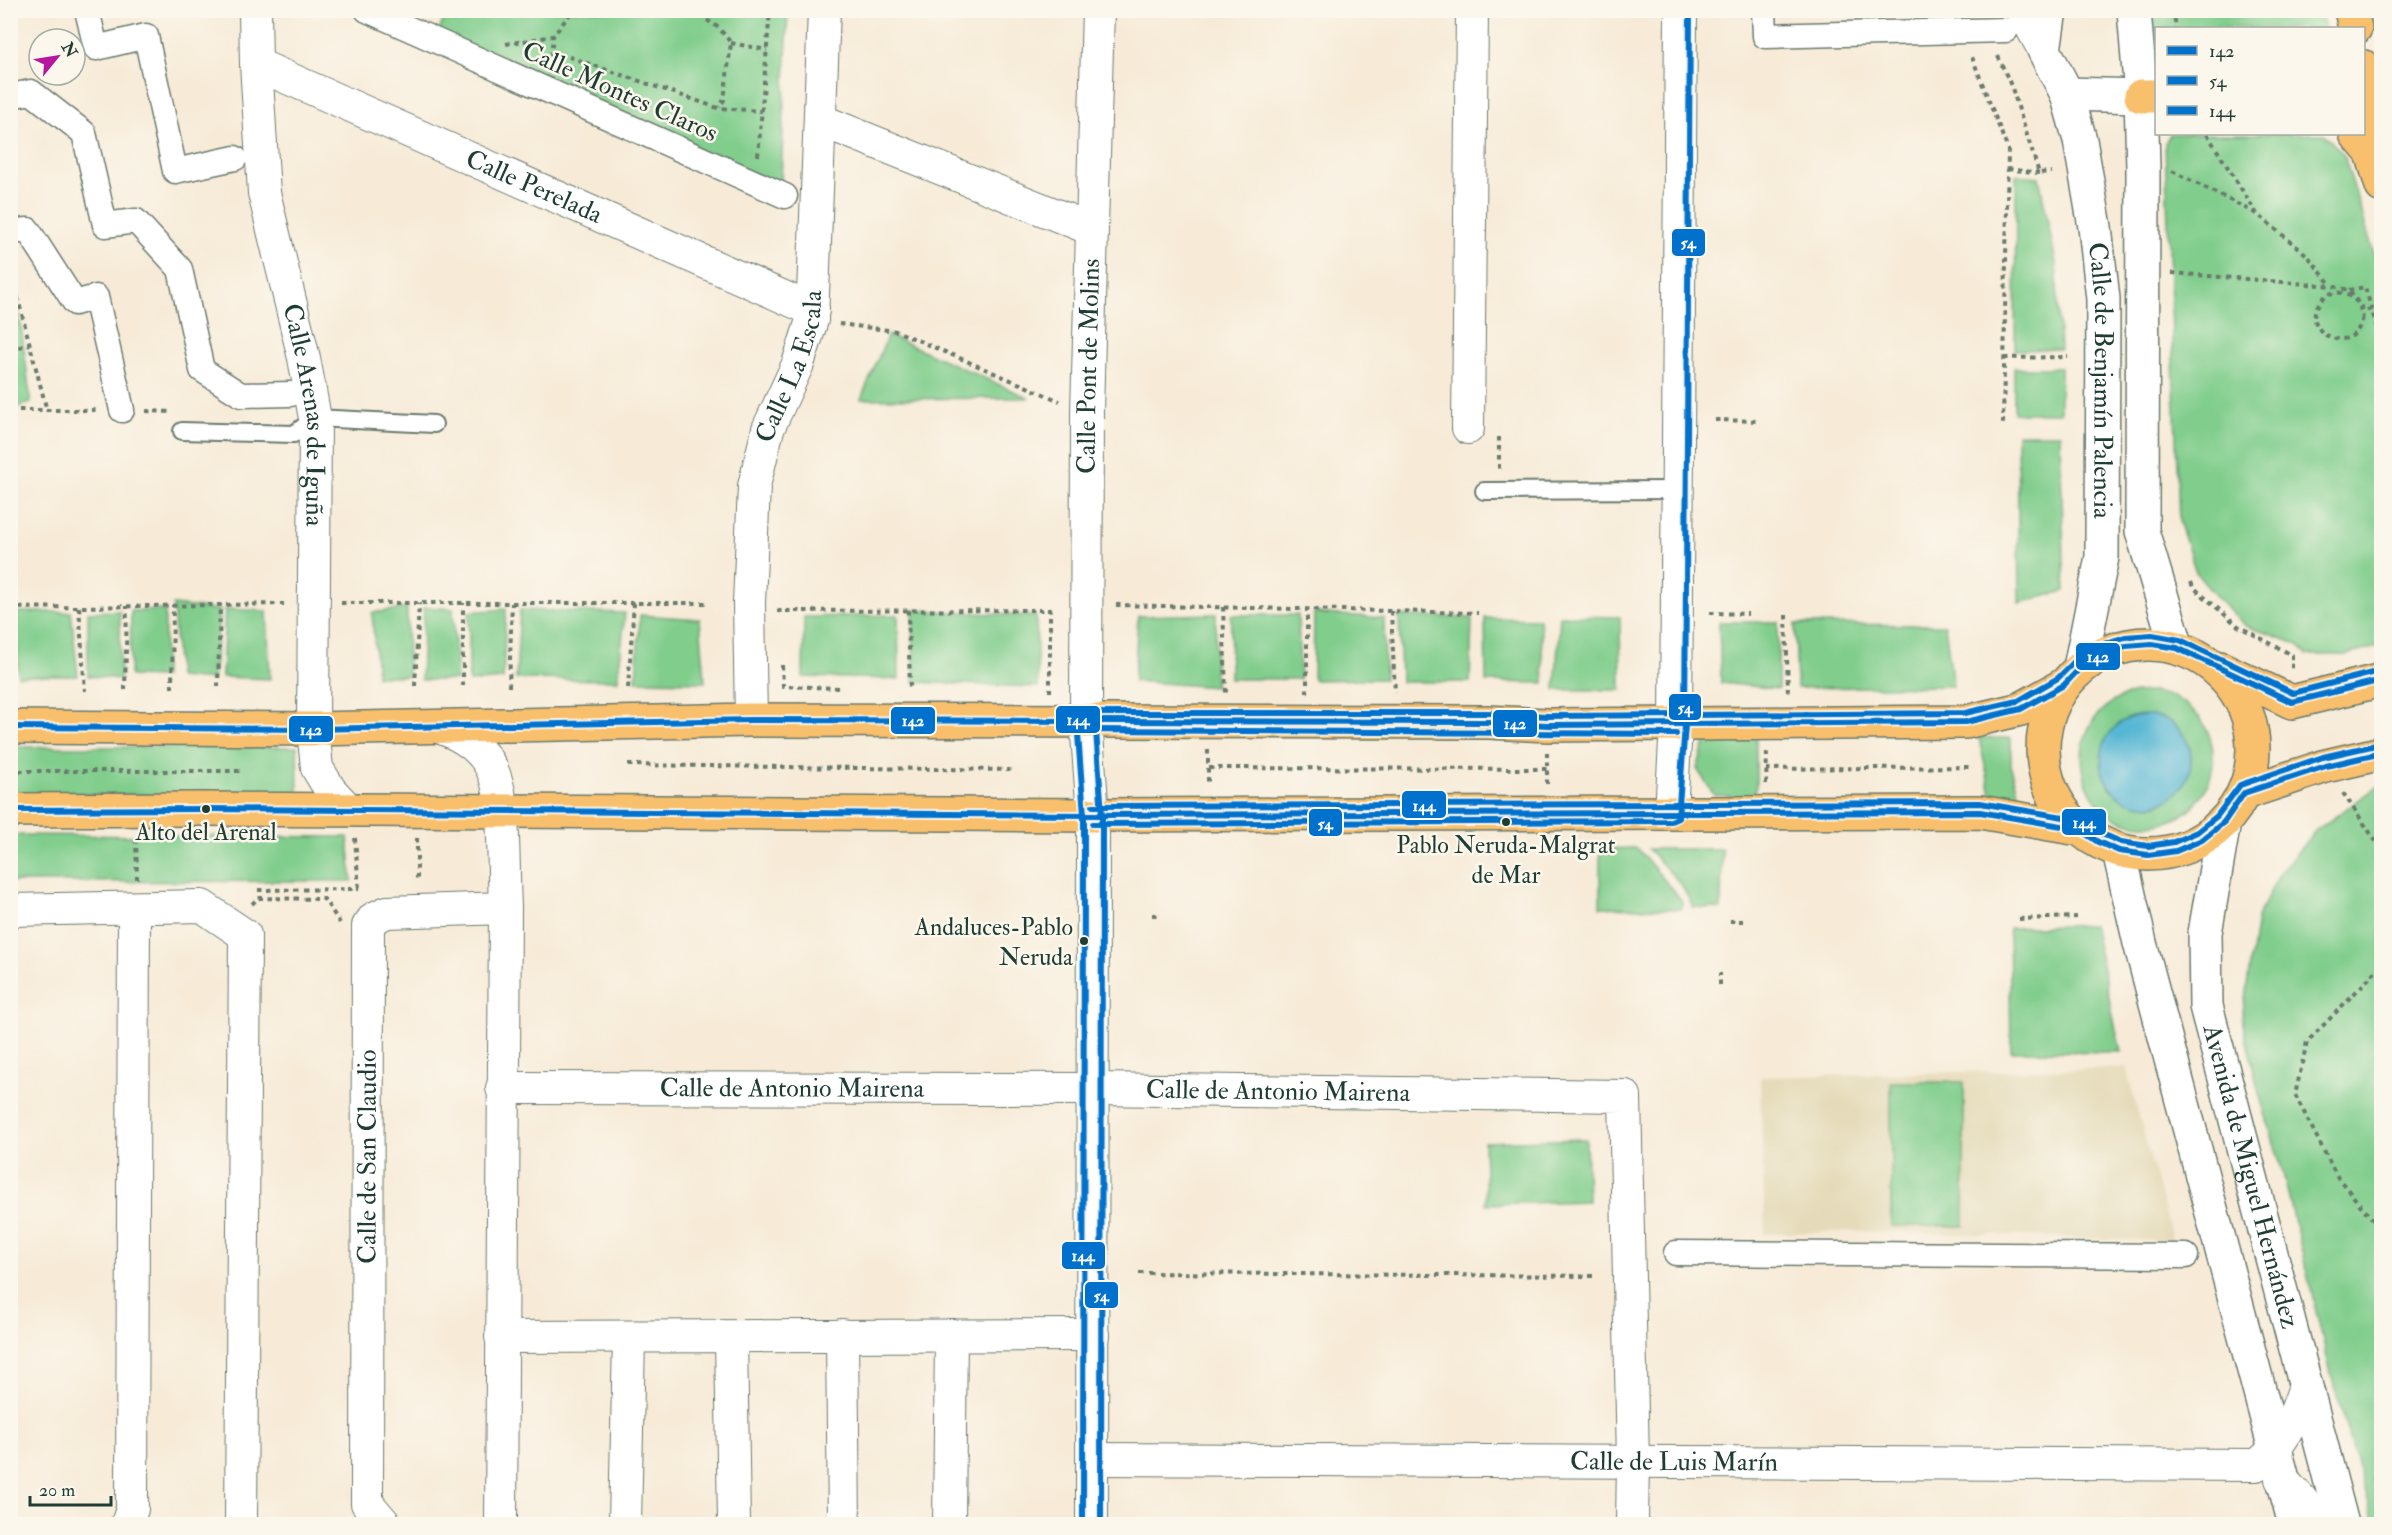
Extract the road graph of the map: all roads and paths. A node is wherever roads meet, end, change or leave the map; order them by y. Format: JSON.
{"nodes":[{"id":1,"x":87,"y":10,"type":"edge"},
{"id":2,"x":255,"y":10,"type":"edge"},
{"id":3,"x":367,"y":10,"type":"edge"},
{"id":4,"x":573,"y":10,"type":"edge"},
{"id":5,"x":692,"y":10,"type":"edge"},
{"id":6,"x":770,"y":10,"type":"edge"},
{"id":7,"x":824,"y":10,"type":"edge"},
{"id":8,"x":1098,"y":10,"type":"edge"},
{"id":9,"x":1472,"y":10,"type":"edge"},
{"id":10,"x":1681,"y":10,"type":"edge"},
{"id":11,"x":1764,"y":10,"type":"edge"},
{"id":12,"x":2050,"y":10,"type":"edge"},
{"id":13,"x":2134,"y":10,"type":"edge"},
{"id":14,"x":2173,"y":10,"type":"edge"},
{"id":15,"x":2351,"y":10,"type":"edge"},
{"id":16,"x":2005,"y":24,"type":"edge"},
{"id":17,"x":2176,"y":27,"type":"edge"},
{"id":18,"x":2355,"y":27,"type":"edge"},
{"id":19,"x":1962,"y":31,"type":"junction"},
{"id":20,"x":731,"y":43,"type":"junction"},
{"id":21,"x":498,"y":45,"type":"dead end"},
{"id":22,"x":767,"y":50,"type":"junction"},
{"id":23,"x":2043,"y":50,"type":"junction"},
{"id":24,"x":552,"y":51,"type":"dead end"},
{"id":25,"x":256,"y":64,"type":"junction"},
{"id":26,"x":2365,"y":71,"type":"edge"},
{"id":27,"x":2067,"y":94,"type":"junction"},
{"id":28,"x":10,"y":96,"type":"edge"},
{"id":29,"x":2149,"y":96,"type":"edge"},
{"id":30,"x":718,"y":108,"type":"junction"},
{"id":31,"x":762,"y":111,"type":"junction"},
{"id":32,"x":820,"y":120,"type":"junction"},
{"id":33,"x":2208,"y":135,"type":"edge"},
{"id":34,"x":2357,"y":135,"type":"edge"},
{"id":35,"x":2382,"y":147,"type":"edge"},
{"id":36,"x":235,"y":158,"type":"dead end"},
{"id":37,"x":2165,"y":168,"type":"dead end"},
{"id":38,"x":2008,"y":169,"type":"junction"},
{"id":39,"x":2052,"y":172,"type":"dead end"},
{"id":40,"x":2039,"y":173,"type":"junction"},
{"id":41,"x":755,"y":183,"type":"junction"},
{"id":42,"x":2382,"y":186,"type":"edge"},
{"id":43,"x":785,"y":196,"type":"dead end"},
{"id":44,"x":2257,"y":214,"type":"junction"},
{"id":45,"x":1091,"y":229,"type":"junction"},
{"id":46,"x":10,"y":232,"type":"edge"},
{"id":47,"x":2166,"y":272,"type":"dead end"},
{"id":48,"x":2332,"y":286,"type":"junction"},
{"id":49,"x":2349,"y":290,"type":"junction"},
{"id":50,"x":10,"y":296,"type":"edge"},
{"id":51,"x":2382,"y":306,"type":"edge"},
{"id":52,"x":823,"y":316,"type":"junction"},
{"id":53,"x":30,"y":344,"type":"junction"},
{"id":54,"x":2382,"y":345,"type":"edge"},
{"id":55,"x":10,"y":350,"type":"edge"},
{"id":56,"x":2068,"y":357,"type":"dead end"},
{"id":57,"x":2004,"y":358,"type":"junction"},
{"id":58,"x":291,"y":394,"type":"dead end"},
{"id":59,"x":1061,"y":401,"type":"dead end"},
{"id":60,"x":10,"y":410,"type":"edge"},
{"id":61,"x":122,"y":410,"type":"junction"},
{"id":62,"x":46,"y":411,"type":"junction"},
{"id":63,"x":179,"y":412,"type":"dead end"},
{"id":64,"x":315,"y":418,"type":"junction"},
{"id":65,"x":1715,"y":420,"type":"dead end"},
{"id":66,"x":1760,"y":421,"type":"dead end"},
{"id":67,"x":434,"y":424,"type":"dead end"},
{"id":68,"x":2003,"y":424,"type":"dead end"},
{"id":69,"x":1468,"y":428,"type":"dead end"},
{"id":70,"x":182,"y":431,"type":"dead end"},
{"id":71,"x":1499,"y":436,"type":"dead end"},
{"id":72,"x":1678,"y":490,"type":"junction"},
{"id":73,"x":1492,"y":491,"type":"joint"},
{"id":74,"x":2189,"y":576,"type":"dead end"},
{"id":75,"x":341,"y":603,"type":"dead end"},
{"id":76,"x":419,"y":603,"type":"junction"},
{"id":77,"x":463,"y":603,"type":"junction"},
{"id":78,"x":512,"y":603,"type":"junction"},
{"id":79,"x":634,"y":603,"type":"junction"},
{"id":80,"x":706,"y":603,"type":"dead end"},
{"id":81,"x":220,"y":604,"type":"junction"},
{"id":82,"x":285,"y":604,"type":"dead end"},
{"id":83,"x":173,"y":605,"type":"junction"},
{"id":84,"x":127,"y":606,"type":"junction"},
{"id":85,"x":79,"y":607,"type":"junction"},
{"id":86,"x":1223,"y":607,"type":"junction"},
{"id":87,"x":10,"y":608,"type":"edge"},
{"id":88,"x":1307,"y":609,"type":"junction"},
{"id":89,"x":908,"y":610,"type":"junction"},
{"id":90,"x":1391,"y":612,"type":"junction"},
{"id":91,"x":1478,"y":613,"type":"dead end"},
{"id":92,"x":1710,"y":614,"type":"dead end"},
{"id":93,"x":1748,"y":615,"type":"dead end"},
{"id":94,"x":1786,"y":615,"type":"dead end"},
{"id":95,"x":1113,"y":616,"type":"dead end"},
{"id":96,"x":780,"y":621,"type":"dead end"},
{"id":97,"x":2189,"y":653,"type":"junction"},
{"id":98,"x":781,"y":654,"type":"dead end"},
{"id":99,"x":2072,"y":677,"type":"junction"},
{"id":100,"x":2382,"y":680,"type":"edge"},
{"id":101,"x":415,"y":686,"type":"dead end"},
{"id":102,"x":463,"y":686,"type":"dead end"},
{"id":103,"x":783,"y":686,"type":"dead end"},
{"id":104,"x":218,"y":687,"type":"dead end"},
{"id":105,"x":508,"y":687,"type":"dead end"},
{"id":106,"x":172,"y":688,"type":"dead end"},
{"id":107,"x":628,"y":688,"type":"dead end"},
{"id":108,"x":910,"y":689,"type":"dead end"},
{"id":109,"x":125,"y":690,"type":"dead end"},
{"id":110,"x":85,"y":691,"type":"dead end"},
{"id":111,"x":1050,"y":692,"type":"dead end"},
{"id":112,"x":1226,"y":694,"type":"dead end"},
{"id":113,"x":1307,"y":695,"type":"dead end"},
{"id":114,"x":1788,"y":696,"type":"dead end"},
{"id":115,"x":1395,"y":697,"type":"dead end"},
{"id":116,"x":2292,"y":702,"type":"junction"},
{"id":117,"x":750,"y":720,"type":"junction"},
{"id":118,"x":1086,"y":721,"type":"junction"},
{"id":119,"x":1676,"y":725,"type":"junction"},
{"id":120,"x":10,"y":727,"type":"edge"},
{"id":121,"x":439,"y":727,"type":"junction"},
{"id":122,"x":313,"y":729,"type":"junction"},
{"id":123,"x":1208,"y":747,"type":"dead end"},
{"id":124,"x":1547,"y":747,"type":"dead end"},
{"id":125,"x":1767,"y":747,"type":"dead end"},
{"id":126,"x":2382,"y":753,"type":"edge"},
{"id":127,"x":628,"y":765,"type":"dead end"},
{"id":128,"x":2326,"y":766,"type":"junction"},
{"id":129,"x":1973,"y":767,"type":"dead end"},
{"id":130,"x":1209,"y":768,"type":"junction"},
{"id":131,"x":1547,"y":769,"type":"junction"},
{"id":132,"x":1766,"y":769,"type":"junction"},
{"id":133,"x":1014,"y":770,"type":"dead end"},
{"id":134,"x":10,"y":771,"type":"edge"},
{"id":135,"x":242,"y":771,"type":"dead end"},
{"id":136,"x":1208,"y":787,"type":"dead end"},
{"id":137,"x":1547,"y":788,"type":"dead end"},
{"id":138,"x":1766,"y":788,"type":"dead end"},
{"id":139,"x":2244,"y":793,"type":"junction"},
{"id":140,"x":10,"y":810,"type":"edge"},
{"id":141,"x":502,"y":811,"type":"junction"},
{"id":142,"x":1671,"y":812,"type":"junction"},
{"id":143,"x":1093,"y":815,"type":"junction"},
{"id":144,"x":2224,"y":822,"type":"junction"},
{"id":145,"x":352,"y":824,"type":"junction"},
{"id":146,"x":2079,"y":829,"type":"junction"},
{"id":147,"x":135,"y":835,"type":"dead end"},
{"id":148,"x":417,"y":837,"type":"dead end"},
{"id":149,"x":2382,"y":850,"type":"edge"},
{"id":150,"x":2119,"y":851,"type":"junction"},
{"id":151,"x":359,"y":889,"type":"junction"},
{"id":152,"x":258,"y":890,"type":"dead end"},
{"id":153,"x":417,"y":892,"type":"dead end"},
{"id":154,"x":136,"y":897,"type":"junction"},
{"id":155,"x":360,"y":898,"type":"dead end"},
{"id":156,"x":250,"y":906,"type":"dead end"},
{"id":157,"x":505,"y":909,"type":"junction"},
{"id":158,"x":10,"y":910,"type":"edge"},
{"id":159,"x":1152,"y":915,"type":"dead end"},
{"id":160,"x":1161,"y":915,"type":"dead end"},
{"id":161,"x":2078,"y":917,"type":"dead end"},
{"id":162,"x":2019,"y":919,"type":"dead end"},
{"id":163,"x":1730,"y":921,"type":"dead end"},
{"id":164,"x":1743,"y":921,"type":"dead end"},
{"id":165,"x":343,"y":927,"type":"dead end"},
{"id":166,"x":2382,"y":965,"type":"edge"},
{"id":167,"x":1720,"y":973,"type":"dead end"},
{"id":168,"x":1720,"y":985,"type":"dead end"},
{"id":169,"x":502,"y":1088,"type":"junction"},
{"id":170,"x":1092,"y":1089,"type":"junction"},
{"id":171,"x":2382,"y":1231,"type":"edge"},
{"id":172,"x":1676,"y":1253,"type":"dead end"},
{"id":173,"x":2186,"y":1256,"type":"dead end"},
{"id":174,"x":1139,"y":1273,"type":"dead end"},
{"id":175,"x":1593,"y":1276,"type":"dead end"},
{"id":176,"x":842,"y":1335,"type":"junction"},
{"id":177,"x":951,"y":1335,"type":"junction"},
{"id":178,"x":1093,"y":1335,"type":"junction"},
{"id":179,"x":501,"y":1337,"type":"junction"},
{"id":180,"x":731,"y":1337,"type":"junction"},
{"id":181,"x":629,"y":1338,"type":"junction"},
{"id":182,"x":2305,"y":1386,"type":"junction"},
{"id":183,"x":2382,"y":1443,"type":"edge"},
{"id":184,"x":1094,"y":1459,"type":"junction"},
{"id":185,"x":1633,"y":1461,"type":"junction"},
{"id":186,"x":2271,"y":1465,"type":"junction"},
{"id":187,"x":2382,"y":1506,"type":"edge"},
{"id":188,"x":2302,"y":1523,"type":"edge"},
{"id":189,"x":127,"y":1524,"type":"edge"},
{"id":190,"x":241,"y":1524,"type":"edge"},
{"id":191,"x":385,"y":1524,"type":"edge"},
{"id":192,"x":501,"y":1524,"type":"edge"},
{"id":193,"x":625,"y":1524,"type":"edge"},
{"id":194,"x":734,"y":1524,"type":"edge"},
{"id":195,"x":844,"y":1524,"type":"edge"},
{"id":196,"x":949,"y":1524,"type":"edge"},
{"id":197,"x":1092,"y":1524,"type":"edge"},
{"id":198,"x":1632,"y":1524,"type":"edge"},
{"id":199,"x":2342,"y":1524,"type":"edge"}],
"edges":[{"from":1,"to":36,"type":"street"},
{"from":2,"to":25,"type":"street","name":"Calle Arenas de Iguña"},
{"from":3,"to":41,"type":"street","name":"Calle Montes Claros"},
{"from":4,"to":21,"type":"path"},
{"from":5,"to":20,"type":"path"},
{"from":6,"to":22,"type":"path"},
{"from":7,"to":32,"type":"street","name":"Calle La Escala"},
{"from":8,"to":45,"type":"street","name":"Calle Pont de Molins"},
{"from":9,"to":69,"type":"street"},
{"from":10,"to":72,"type":"street"},
{"from":11,"to":19,"type":"street"},
{"from":12,"to":23,"type":"street"},
{"from":13,"to":29,"type":"street","name":"Calle de Benjamín Palencia"},
{"from":14,"to":17,"type":"path"},
{"from":15,"to":18,"type":"main road"},
{"from":16,"to":19,"type":"street"},
{"from":16,"to":23,"type":"street","name":"Calle de Benjamín Palencia"},
{"from":16,"to":40,"type":"path"},
{"from":19,"to":38,"type":"path"},
{"from":20,"to":22,"type":"path"},
{"from":20,"to":30,"type":"path"},
{"from":22,"to":31,"type":"path"},
{"from":23,"to":27,"type":"street","name":"Calle de Benjamín Palencia"},
{"from":24,"to":30,"type":"path"},
{"from":25,"to":52,"type":"street","name":"Calle Perelada"},
{"from":25,"to":64,"type":"street","name":"Calle Arenas de Iguña"},
{"from":26,"to":35,"type":"main road"},
{"from":27,"to":29,"type":"street"},
{"from":27,"to":99,"type":"street","name":"Calle de Benjamín Palencia"},
{"from":28,"to":58,"type":"street"},
{"from":29,"to":97,"type":"street","name":"Calle de Benjamín Palencia"},
{"from":30,"to":31,"type":"path"},
{"from":31,"to":41,"type":"path"},
{"from":32,"to":45,"type":"street"},
{"from":32,"to":52,"type":"street","name":"Calle La Escala"},
{"from":33,"to":44,"type":"path"},
{"from":34,"to":42,"type":"main road"},
{"from":37,"to":44,"type":"path"},
{"from":38,"to":40,"type":"path"},
{"from":38,"to":57,"type":"path"},
{"from":39,"to":40,"type":"path"},
{"from":41,"to":43,"type":"street","name":"Calle Montes Claros"},
{"from":44,"to":48,"type":"path"},
{"from":45,"to":118,"type":"street","name":"Calle Pont de Molins"},
{"from":46,"to":61,"type":"street"},
{"from":47,"to":48,"type":"path"},
{"from":48,"to":49,"type":"path"},
{"from":49,"to":51,"type":"path","bridge":true},
{"from":49,"to":54,"type":"path"},
{"from":50,"to":53,"type":"path"},
{"from":52,"to":59,"type":"path"},
{"from":52,"to":117,"type":"street","name":"Calle La Escala"},
{"from":53,"to":55,"type":"path"},
{"from":53,"to":62,"type":"path"},
{"from":56,"to":57,"type":"path"},
{"from":57,"to":68,"type":"path"},
{"from":60,"to":62,"type":"path"},
{"from":61,"to":62,"type":"path"},
{"from":61,"to":63,"type":"path"},
{"from":64,"to":67,"type":"lane"},
{"from":64,"to":70,"type":"lane"},
{"from":64,"to":122,"type":"street","name":"Calle Arenas de Iguña"},
{"from":65,"to":66,"type":"path"},
{"from":71,"to":73,"type":"path"},
{"from":72,"to":73,"type":"lane"},
{"from":72,"to":119,"type":"street"},
{"from":74,"to":116,"type":"path"},
{"from":75,"to":76,"type":"path"},
{"from":76,"to":77,"type":"path"},
{"from":76,"to":101,"type":"path"},
{"from":77,"to":78,"type":"path"},
{"from":77,"to":102,"type":"path"},
{"from":78,"to":79,"type":"path"},
{"from":78,"to":105,"type":"path"},
{"from":79,"to":80,"type":"path"},
{"from":79,"to":107,"type":"path"},
{"from":81,"to":82,"type":"path"},
{"from":81,"to":83,"type":"path"},
{"from":81,"to":104,"type":"path"},
{"from":83,"to":84,"type":"path"},
{"from":83,"to":106,"type":"path"},
{"from":84,"to":85,"type":"path"},
{"from":84,"to":109,"type":"path"},
{"from":85,"to":87,"type":"path"},
{"from":85,"to":110,"type":"path"},
{"from":86,"to":88,"type":"path"},
{"from":86,"to":95,"type":"path"},
{"from":86,"to":112,"type":"path"},
{"from":88,"to":90,"type":"path"},
{"from":88,"to":113,"type":"path"},
{"from":89,"to":96,"type":"path"},
{"from":89,"to":108,"type":"path"},
{"from":89,"to":111,"type":"path"},
{"from":90,"to":91,"type":"path"},
{"from":90,"to":115,"type":"path"},
{"from":92,"to":93,"type":"path"},
{"from":94,"to":114,"type":"path"},
{"from":97,"to":99,"type":"main road"},
{"from":97,"to":116,"type":"main road"},
{"from":97,"to":139,"type":"main road"},
{"from":98,"to":103,"type":"path"},
{"from":99,"to":119,"type":"main road"},
{"from":99,"to":146,"type":"main road"},
{"from":100,"to":116,"type":"main road"},
{"from":117,"to":118,"type":"main road"},
{"from":117,"to":121,"type":"main road"},
{"from":118,"to":119,"type":"main road"},
{"from":118,"to":143,"type":"street","name":"Calle Pont de Molins"},
{"from":119,"to":142,"type":"street"},
{"from":120,"to":122,"type":"main road"},
{"from":121,"to":122,"type":"main road"},
{"from":121,"to":141,"type":"street"},
{"from":122,"to":145,"type":"street","name":"Calle Arenas de Iguña"},
{"from":123,"to":130,"type":"path"},
{"from":124,"to":131,"type":"path"},
{"from":125,"to":132,"type":"path"},
{"from":126,"to":128,"type":"main road"},
{"from":127,"to":133,"type":"path"},
{"from":128,"to":139,"type":"main road"},
{"from":128,"to":149,"type":"path"},
{"from":129,"to":132,"type":"path"},
{"from":130,"to":131,"type":"path"},
{"from":130,"to":136,"type":"path"},
{"from":131,"to":137,"type":"path"},
{"from":132,"to":138,"type":"path"},
{"from":134,"to":135,"type":"path"},
{"from":139,"to":144,"type":"main road"},
{"from":140,"to":145,"type":"main road"},
{"from":141,"to":143,"type":"main road"},
{"from":141,"to":145,"type":"main road"},
{"from":141,"to":157,"type":"street"},
{"from":142,"to":143,"type":"main road"},
{"from":142,"to":146,"type":"main road"},
{"from":143,"to":170,"type":"street","name":"Calle Pont de Molins"},
{"from":144,"to":150,"type":"main road"},
{"from":144,"to":182,"type":"street","name":"Avenida de Miguel Hernández"},
{"from":145,"to":151,"type":"path"},
{"from":146,"to":150,"type":"main road"},
{"from":147,"to":154,"type":"path"},
{"from":148,"to":153,"type":"path"},
{"from":150,"to":186,"type":"street","name":"Avenida de Miguel Hernández"},
{"from":151,"to":152,"type":"path"},
{"from":151,"to":155,"type":"path"},
{"from":154,"to":158,"type":"street"},
{"from":154,"to":189,"type":"street"},
{"from":154,"to":190,"type":"street"},
{"from":156,"to":165,"type":"path"},
{"from":157,"to":169,"type":"street"},
{"from":157,"to":191,"type":"street","name":"Calle de San Claudio"},
{"from":159,"to":160,"type":"path"},
{"from":161,"to":162,"type":"path"},
{"from":163,"to":164,"type":"path"},
{"from":166,"to":171,"type":"path"},
{"from":167,"to":168,"type":"path"},
{"from":169,"to":170,"type":"street","name":"Calle de Antonio Mairena"},
{"from":169,"to":179,"type":"street"},
{"from":170,"to":178,"type":"street","name":"Calle Pont de Molins"},
{"from":170,"to":185,"type":"street","name":"Calle de Antonio Mairena"},
{"from":172,"to":173,"type":"street"},
{"from":174,"to":175,"type":"path"},
{"from":176,"to":177,"type":"street"},
{"from":176,"to":180,"type":"street"},
{"from":176,"to":195,"type":"street"},
{"from":177,"to":178,"type":"street"},
{"from":177,"to":196,"type":"street"},
{"from":178,"to":184,"type":"street","name":"Calle Pont de Molins"},
{"from":179,"to":181,"type":"street"},
{"from":179,"to":192,"type":"street"},
{"from":180,"to":181,"type":"street"},
{"from":180,"to":194,"type":"street"},
{"from":181,"to":193,"type":"street"},
{"from":182,"to":186,"type":"street"},
{"from":182,"to":199,"type":"street","name":"Avenida de Miguel Hernández"},
{"from":183,"to":187,"type":"path"},
{"from":184,"to":185,"type":"street","name":"Calle de Luis Marín"},
{"from":184,"to":197,"type":"street","name":"Calle Pont de Molins"},
{"from":185,"to":186,"type":"street","name":"Calle de Luis Marín"},
{"from":185,"to":198,"type":"street","name":"Calle de Antonio Mairena"},
{"from":186,"to":188,"type":"street","name":"Avenida de Miguel Hernández"}]}
